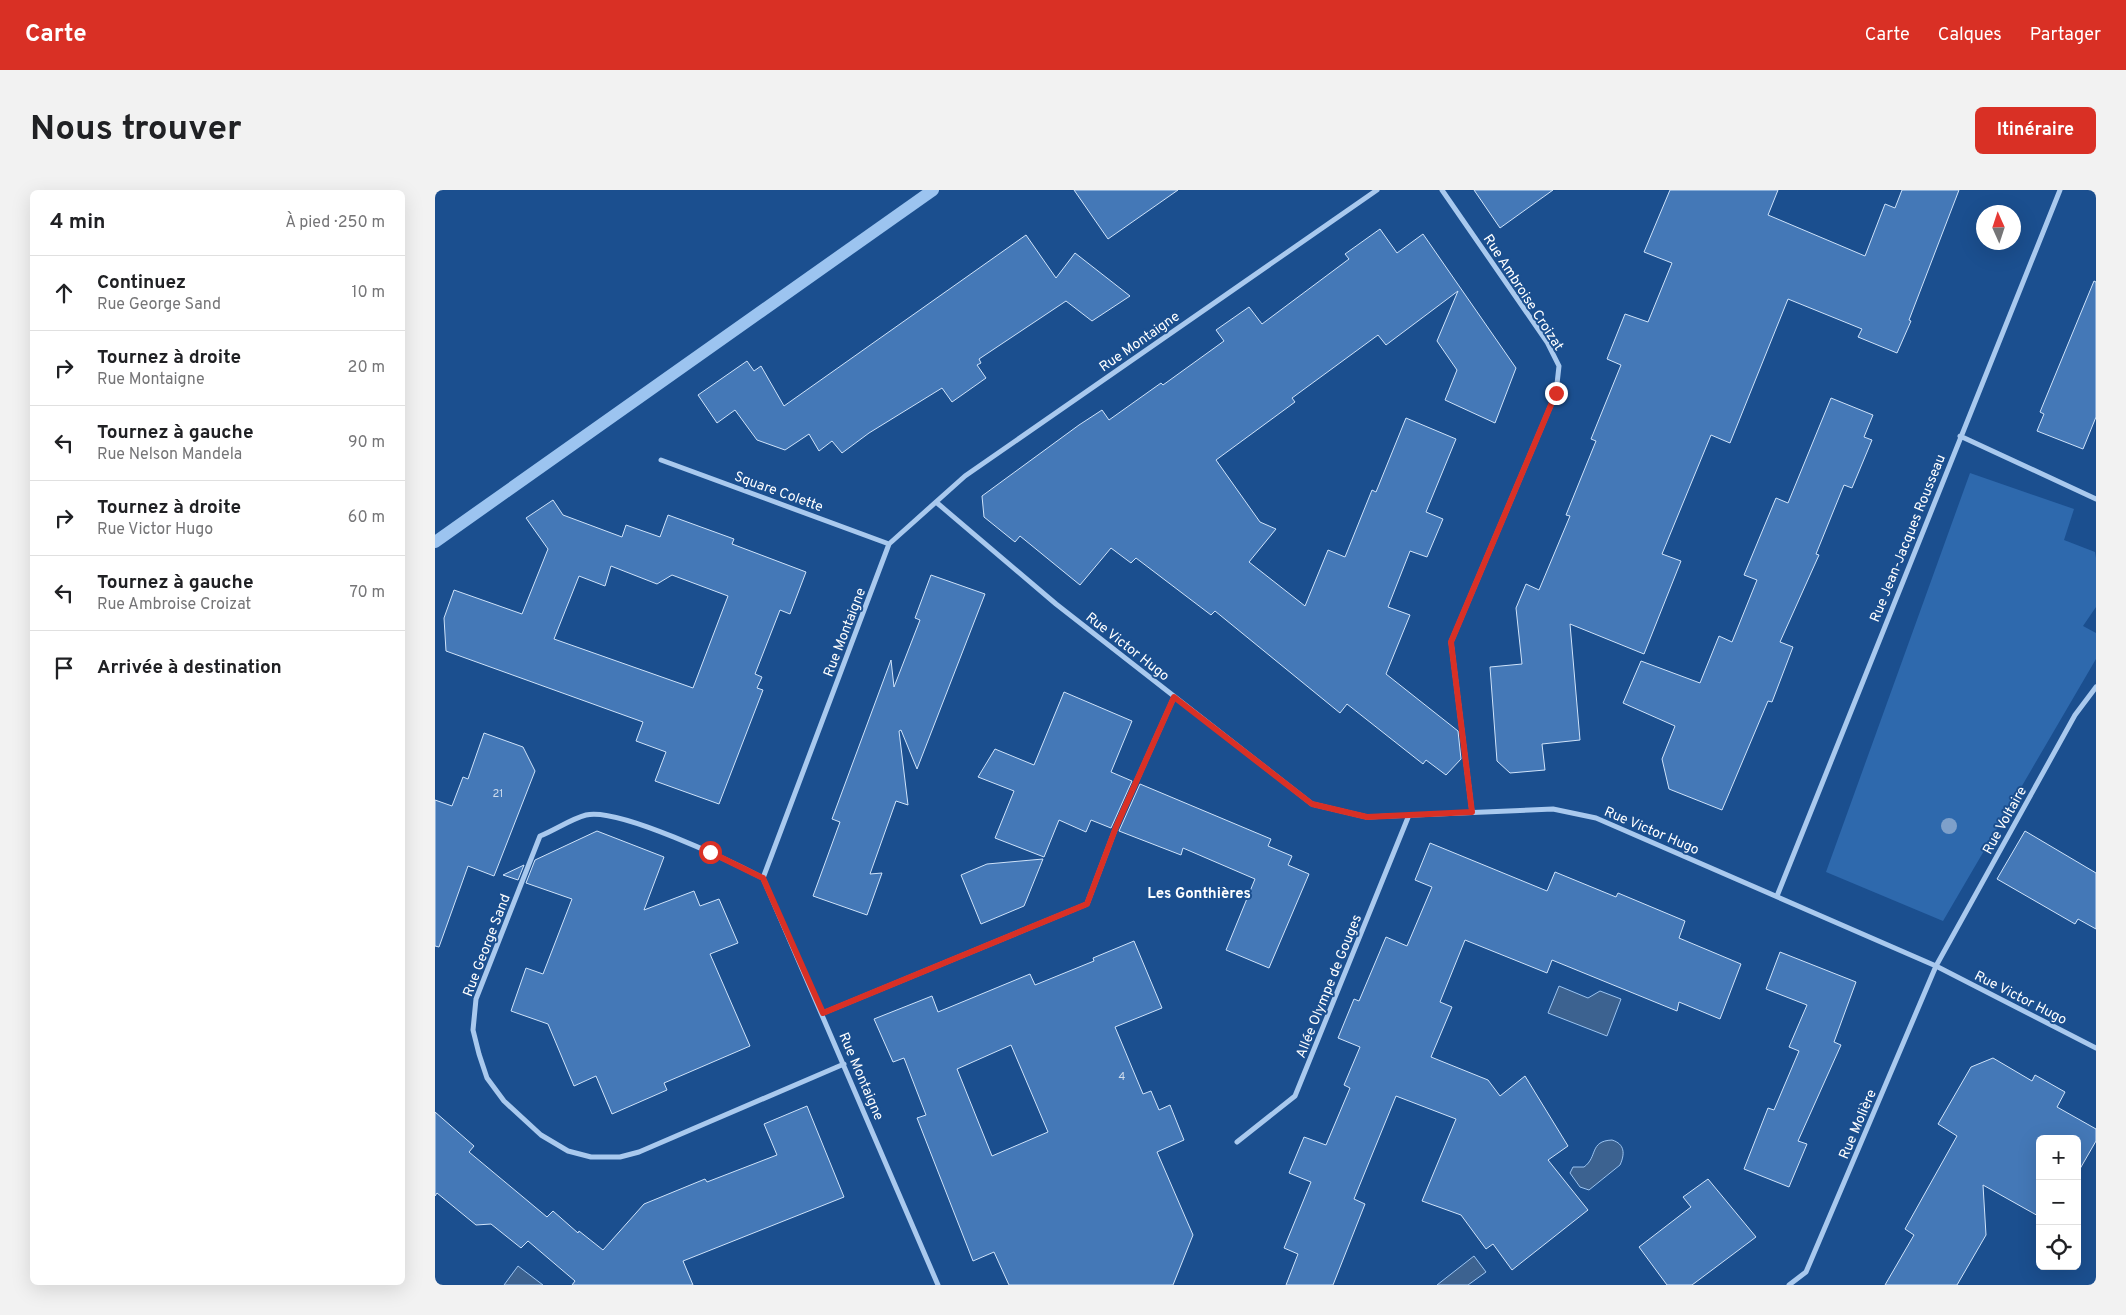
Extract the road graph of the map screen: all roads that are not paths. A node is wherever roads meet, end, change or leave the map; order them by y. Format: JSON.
{"nodes":[{"id":1,"x":1377,"y":190,"type":"edge"},
{"id":2,"x":1442,"y":190,"type":"edge"},
{"id":3,"x":2060,"y":190,"type":"edge"},
{"id":4,"x":1960,"y":436,"type":"junction"},
{"id":5,"x":661,"y":460,"type":"dead end"},
{"id":6,"x":2096,"y":499,"type":"edge"},
{"id":7,"x":936,"y":502,"type":"junction"},
{"id":8,"x":889,"y":544,"type":"junction"},
{"id":9,"x":2096,"y":687,"type":"edge"},
{"id":10,"x":1174,"y":697,"type":"junction"},
{"id":11,"x":1472,"y":812,"type":"junction"},
{"id":12,"x":1409,"y":815,"type":"junction"},
{"id":13,"x":763,"y":878,"type":"junction"},
{"id":14,"x":1777,"y":896,"type":"junction"},
{"id":15,"x":1936,"y":966,"type":"junction"},
{"id":16,"x":823,"y":1013,"type":"junction"},
{"id":17,"x":2096,"y":1048,"type":"edge"},
{"id":18,"x":844,"y":1064,"type":"junction"},
{"id":19,"x":1237,"y":1142,"type":"dead end"},
{"id":20,"x":938,"y":1285,"type":"edge"},
{"id":21,"x":1789,"y":1285,"type":"edge"}],
"edges":[{"from":1,"to":7,"type":"street","name":"Rue Montaigne"},
{"from":2,"to":11,"type":"street","name":"Rue Ambroise Croizat"},
{"from":3,"to":4,"type":"street","name":"Rue Jean-Jacques Rousseau"},
{"from":4,"to":6,"type":"street"},
{"from":4,"to":14,"type":"street","name":"Rue Jean-Jacques Rousseau"},
{"from":5,"to":8,"type":"street","name":"Square Colette"},
{"from":7,"to":8,"type":"street","name":"Rue Montaigne"},
{"from":7,"to":10,"type":"street","name":"Rue Victor Hugo"},
{"from":8,"to":13,"type":"street","name":"Rue Montaigne"},
{"from":9,"to":15,"type":"street","name":"Rue Voltaire"},
{"from":10,"to":12,"type":"street","name":"Rue Victor Hugo"},
{"from":10,"to":16,"type":"street"},
{"from":11,"to":12,"type":"street","name":"Rue Victor Hugo"},
{"from":11,"to":14,"type":"street","name":"Rue Victor Hugo"},
{"from":12,"to":19,"type":"street","name":"Allée Olympe de Gouges"},
{"from":13,"to":16,"type":"street","name":"Rue Montaigne"},
{"from":13,"to":18,"type":"street","name":"Rue George Sand"},
{"from":14,"to":15,"type":"street","name":"Rue Victor Hugo"},
{"from":15,"to":17,"type":"street","name":"Rue Victor Hugo"},
{"from":15,"to":21,"type":"street","name":"Rue Molière"},
{"from":16,"to":18,"type":"street","name":"Rue Montaigne"},
{"from":18,"to":20,"type":"street","name":"Rue Montaigne"}]}
